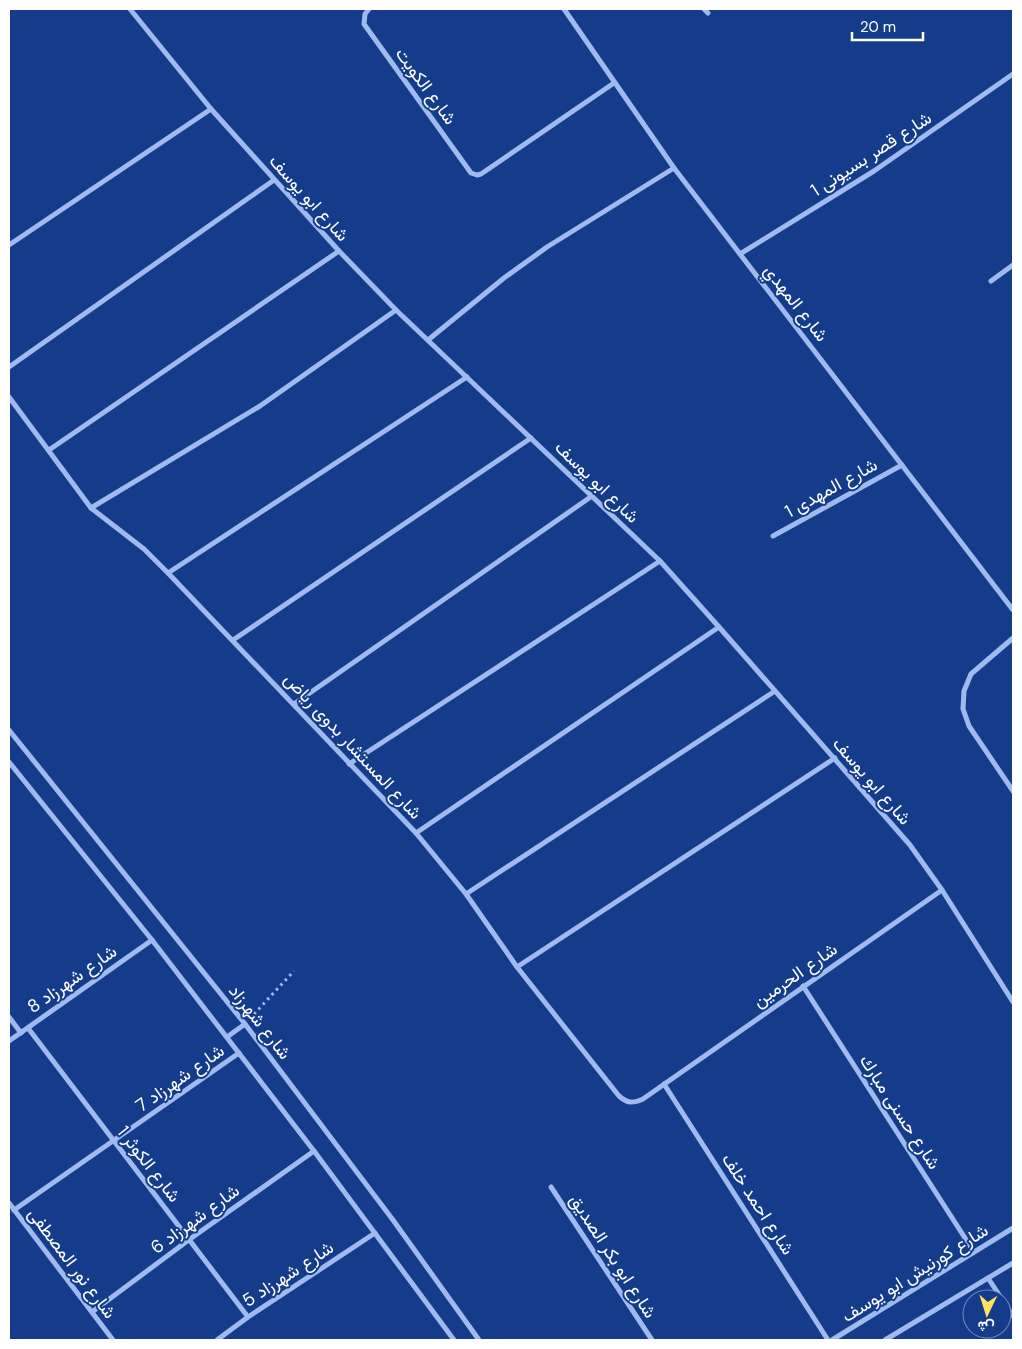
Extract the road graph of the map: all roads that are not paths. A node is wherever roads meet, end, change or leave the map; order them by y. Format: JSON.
{"nodes":[{"id":1,"x":130,"y":9,"type":"edge"},
{"id":2,"x":369,"y":9,"type":"edge"},
{"id":3,"x":564,"y":9,"type":"edge"},
{"id":4,"x":1013,"y":74,"type":"edge"},
{"id":5,"x":614,"y":83,"type":"junction"},
{"id":6,"x":211,"y":109,"type":"junction"},
{"id":7,"x":674,"y":168,"type":"junction"},
{"id":8,"x":274,"y":180,"type":"junction"},
{"id":9,"x":9,"y":245,"type":"edge"},
{"id":10,"x":339,"y":252,"type":"junction"},
{"id":11,"x":740,"y":254,"type":"junction"},
{"id":12,"x":1013,"y":265,"type":"edge"},
{"id":13,"x":991,"y":281,"type":"dead end"},
{"id":14,"x":396,"y":310,"type":"junction"},
{"id":15,"x":428,"y":340,"type":"junction"},
{"id":16,"x":9,"y":367,"type":"edge"},
{"id":17,"x":467,"y":377,"type":"junction"},
{"id":18,"x":9,"y":397,"type":"edge"},
{"id":19,"x":531,"y":438,"type":"junction"},
{"id":20,"x":49,"y":450,"type":"junction"},
{"id":21,"x":902,"y":465,"type":"junction"},
{"id":22,"x":592,"y":496,"type":"junction"},
{"id":23,"x":91,"y":508,"type":"junction"},
{"id":24,"x":773,"y":536,"type":"dead end"},
{"id":25,"x":660,"y":561,"type":"junction"},
{"id":26,"x":168,"y":573,"type":"junction"},
{"id":27,"x":1013,"y":610,"type":"edge"},
{"id":28,"x":719,"y":628,"type":"junction"},
{"id":29,"x":1013,"y":638,"type":"edge"},
{"id":30,"x":233,"y":640,"type":"junction"},
{"id":31,"x":775,"y":691,"type":"junction"},
{"id":32,"x":294,"y":704,"type":"junction"},
{"id":33,"x":9,"y":730,"type":"edge"},
{"id":34,"x":835,"y":758,"type":"junction"},
{"id":35,"x":9,"y":762,"type":"edge"},
{"id":36,"x":349,"y":764,"type":"junction"},
{"id":37,"x":1013,"y":790,"type":"edge"},
{"id":38,"x":416,"y":833,"type":"junction"},
{"id":39,"x":942,"y":890,"type":"junction"},
{"id":40,"x":466,"y":894,"type":"junction"},
{"id":41,"x":152,"y":940,"type":"junction"},
{"id":42,"x":517,"y":967,"type":"junction"},
{"id":43,"x":803,"y":986,"type":"junction"},
{"id":44,"x":1013,"y":1002,"type":"edge"},
{"id":45,"x":9,"y":1017,"type":"edge"},
{"id":46,"x":245,"y":1024,"type":"junction"},
{"id":47,"x":28,"y":1028,"type":"junction"},
{"id":48,"x":21,"y":1033,"type":"junction"},
{"id":49,"x":227,"y":1037,"type":"junction"},
{"id":50,"x":9,"y":1041,"type":"edge"},
{"id":51,"x":240,"y":1054,"type":"junction"},
{"id":52,"x":664,"y":1084,"type":"junction"},
{"id":53,"x":114,"y":1140,"type":"junction"},
{"id":54,"x":314,"y":1150,"type":"junction"},
{"id":55,"x":551,"y":1187,"type":"dead end"},
{"id":56,"x":9,"y":1203,"type":"edge"},
{"id":57,"x":14,"y":1210,"type":"junction"},
{"id":58,"x":1013,"y":1228,"type":"edge"},
{"id":59,"x":375,"y":1233,"type":"junction"},
{"id":60,"x":190,"y":1239,"type":"junction"},
{"id":61,"x":974,"y":1252,"type":"junction"},
{"id":62,"x":1013,"y":1263,"type":"edge"},
{"id":63,"x":988,"y":1278,"type":"junction"},
{"id":64,"x":92,"y":1312,"type":"junction"},
{"id":65,"x":1013,"y":1316,"type":"edge"},
{"id":66,"x":248,"y":1317,"type":"junction"},
{"id":67,"x":113,"y":1340,"type":"edge"},
{"id":68,"x":217,"y":1340,"type":"edge"},
{"id":69,"x":454,"y":1340,"type":"edge"},
{"id":70,"x":478,"y":1340,"type":"edge"},
{"id":71,"x":652,"y":1340,"type":"edge"},
{"id":72,"x":830,"y":1340,"type":"edge"},
{"id":73,"x":885,"y":1340,"type":"edge"}],
"edges":[{"from":1,"to":6,"type":"street","name":"شارع ابو يوسف"},
{"from":2,"to":5,"type":"street","name":"شارع الكويت"},
{"from":3,"to":5,"type":"street","name":"شارع المهدي"},
{"from":4,"to":11,"type":"street","name":"شارع قصر بسيونى 1"},
{"from":5,"to":7,"type":"street","name":"شارع المهدي"},
{"from":6,"to":8,"type":"street","name":"شارع ابو يوسف"},
{"from":6,"to":9,"type":"street"},
{"from":7,"to":11,"type":"street","name":"شارع المهدي"},
{"from":7,"to":15,"type":"street"},
{"from":8,"to":10,"type":"street","name":"شارع ابو يوسف"},
{"from":8,"to":16,"type":"street"},
{"from":10,"to":14,"type":"street","name":"شارع ابو يوسف"},
{"from":10,"to":20,"type":"street"},
{"from":11,"to":21,"type":"street","name":"شارع المهدي"},
{"from":12,"to":13,"type":"street"},
{"from":14,"to":15,"type":"street","name":"شارع ابو يوسف"},
{"from":14,"to":23,"type":"street"},
{"from":15,"to":17,"type":"street","name":"شارع ابو يوسف"},
{"from":17,"to":19,"type":"street","name":"شارع ابو يوسف"},
{"from":17,"to":26,"type":"street"},
{"from":18,"to":20,"type":"street","name":"شارع المستشار بدوى رياض"},
{"from":19,"to":22,"type":"street","name":"شارع ابو يوسف"},
{"from":19,"to":30,"type":"street"},
{"from":20,"to":23,"type":"street","name":"شارع المستشار بدوى رياض"},
{"from":21,"to":24,"type":"street","name":"شارع المهدى 1"},
{"from":21,"to":27,"type":"street","name":"شارع المهدي"},
{"from":22,"to":25,"type":"street","name":"شارع ابو يوسف"},
{"from":22,"to":32,"type":"street"},
{"from":23,"to":26,"type":"street","name":"شارع المستشار بدوى رياض"},
{"from":25,"to":28,"type":"street","name":"شارع ابو يوسف"},
{"from":25,"to":36,"type":"street"},
{"from":26,"to":30,"type":"street","name":"شارع المستشار بدوى رياض"},
{"from":28,"to":31,"type":"street","name":"شارع ابو يوسف"},
{"from":28,"to":38,"type":"street"},
{"from":29,"to":37,"type":"street"},
{"from":30,"to":32,"type":"street","name":"شارع المستشار بدوى رياض"},
{"from":31,"to":34,"type":"street","name":"شارع ابو يوسف"},
{"from":31,"to":40,"type":"street"},
{"from":32,"to":36,"type":"street","name":"شارع المستشار بدوى رياض"},
{"from":33,"to":46,"type":"street","name":"شارع شهرزاد"},
{"from":34,"to":39,"type":"street","name":"شارع ابو يوسف"},
{"from":34,"to":42,"type":"street"},
{"from":35,"to":41,"type":"street","name":"شارع شهرزاد"},
{"from":36,"to":38,"type":"street","name":"شارع المستشار بدوى رياض"},
{"from":38,"to":40,"type":"street","name":"شارع المستشار بدوى رياض"},
{"from":39,"to":43,"type":"street","name":"شارع الحرمين"},
{"from":39,"to":44,"type":"street","name":"شارع ابو يوسف"},
{"from":40,"to":42,"type":"street","name":"شارع المستشار بدوى رياض"},
{"from":41,"to":47,"type":"street","name":"شارع شهرزاد 8"},
{"from":41,"to":49,"type":"street","name":"شارع شهرزاد"},
{"from":42,"to":52,"type":"street","name":"شارع المستشار بدوى رياض"},
{"from":43,"to":52,"type":"street","name":"شارع الحرمين"},
{"from":43,"to":61,"type":"street","name":"شارع حسنى مبارك"},
{"from":45,"to":48,"type":"street"},
{"from":46,"to":49,"type":"street"},
{"from":46,"to":70,"type":"street","name":"شارع شهرزاد"},
{"from":47,"to":48,"type":"street","name":"شارع شهرزاد 8"},
{"from":47,"to":53,"type":"street","name":"شارع الكوثر 1"},
{"from":48,"to":50,"type":"street","name":"شارع شهرزاد 8"},
{"from":49,"to":51,"type":"street","name":"شارع شهرزاد"},
{"from":51,"to":53,"type":"street","name":"شارع شهرزاد 7"},
{"from":51,"to":54,"type":"street","name":"شارع شهرزاد"},
{"from":52,"to":72,"type":"street","name":"شارع احمد خلف"},
{"from":53,"to":57,"type":"street","name":"شارع شهرزاد 7"},
{"from":53,"to":60,"type":"street","name":"شارع الكوثر 1"},
{"from":54,"to":59,"type":"street","name":"شارع شهرزاد"},
{"from":54,"to":60,"type":"street","name":"شارع شهرزاد 6"},
{"from":55,"to":71,"type":"street","name":"شارع ابو بكر الصديق"},
{"from":56,"to":57,"type":"street","name":"شارع نور المصطفى"},
{"from":57,"to":64,"type":"street","name":"شارع نور المصطفى"},
{"from":58,"to":61,"type":"street","name":"شارع كورنيش ابو يوسف"},
{"from":59,"to":66,"type":"street","name":"شارع شهرزاد 5"},
{"from":59,"to":69,"type":"street","name":"شارع شهرزاد"},
{"from":60,"to":64,"type":"street","name":"شارع شهرزاد 6"},
{"from":60,"to":66,"type":"street","name":"شارع الكوثر 1"},
{"from":61,"to":72,"type":"street","name":"شارع كورنيش ابو يوسف"},
{"from":62,"to":63,"type":"street"},
{"from":63,"to":65,"type":"street"},
{"from":63,"to":73,"type":"street"},
{"from":64,"to":67,"type":"street","name":"شارع نور المصطفى"},
{"from":66,"to":68,"type":"street","name":"شارع شهرزاد 5"}]}
